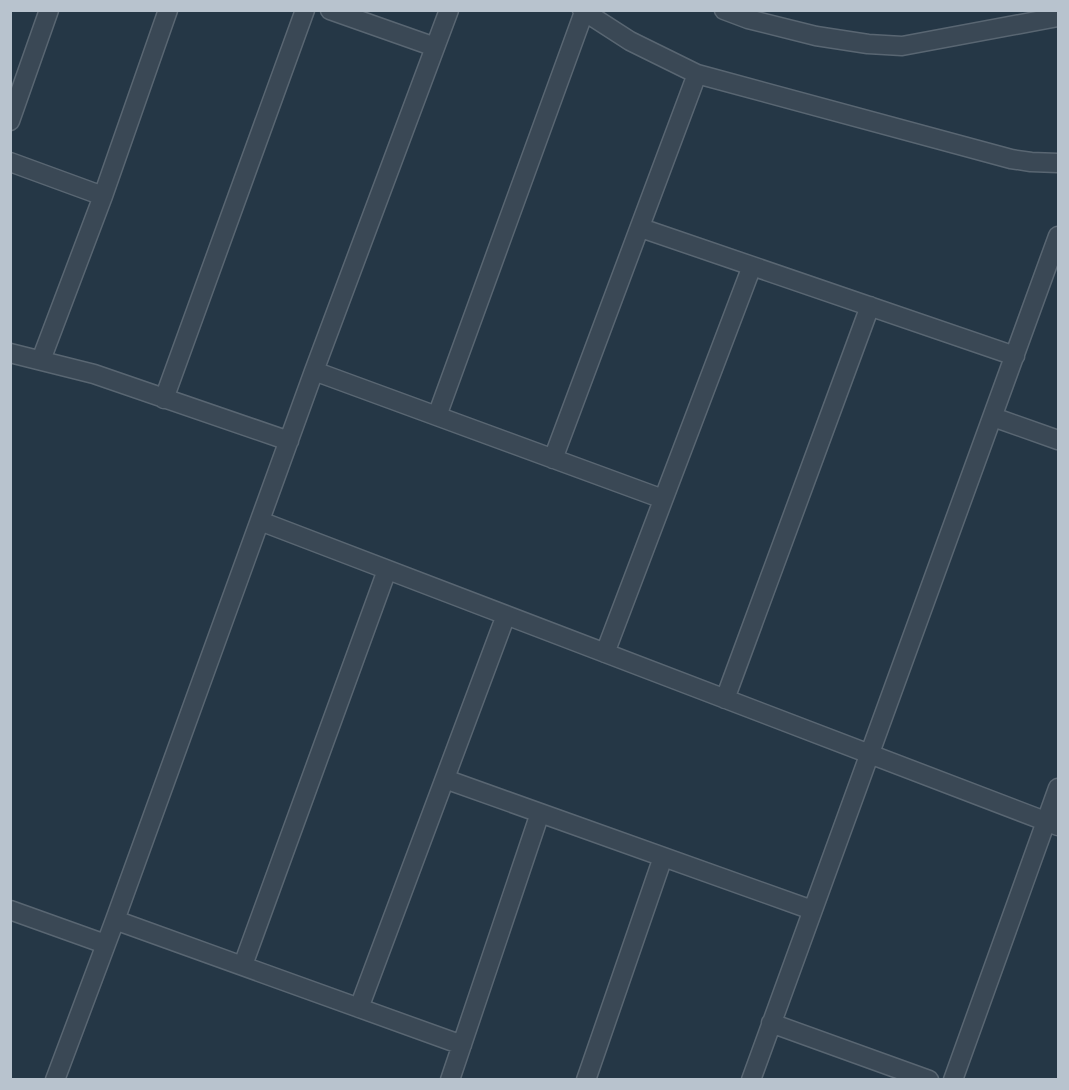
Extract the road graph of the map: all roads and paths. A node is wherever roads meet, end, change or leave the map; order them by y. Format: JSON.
{"nodes":[{"id":1,"x":50,"y":10,"type":"edge"},
{"id":2,"x":168,"y":10,"type":"edge"},
{"id":3,"x":305,"y":10,"type":"edge"},
{"id":4,"x":330,"y":10,"type":"edge"},
{"id":5,"x":449,"y":10,"type":"edge"},
{"id":6,"x":724,"y":10,"type":"edge"},
{"id":7,"x":583,"y":11,"type":"edge"},
{"id":8,"x":1059,"y":17,"type":"edge"},
{"id":9,"x":435,"y":47,"type":"junction"},
{"id":10,"x":697,"y":74,"type":"junction"},
{"id":11,"x":10,"y":121,"type":"edge"},
{"id":12,"x":10,"y":162,"type":"edge"},
{"id":13,"x":1059,"y":163,"type":"edge"},
{"id":14,"x":103,"y":196,"type":"junction"},
{"id":15,"x":641,"y":228,"type":"junction"},
{"id":16,"x":1059,"y":236,"type":"edge"},
{"id":17,"x":752,"y":266,"type":"junction"},
{"id":18,"x":870,"y":306,"type":"junction"},
{"id":19,"x":10,"y":353,"type":"edge"},
{"id":20,"x":1015,"y":356,"type":"junction"},
{"id":21,"x":41,"y":360,"type":"junction"},
{"id":22,"x":314,"y":371,"type":"junction"},
{"id":23,"x":164,"y":399,"type":"junction"},
{"id":24,"x":437,"y":416,"type":"junction"},
{"id":25,"x":993,"y":417,"type":"junction"},
{"id":26,"x":1059,"y":440,"type":"edge"},
{"id":27,"x":290,"y":441,"type":"junction"},
{"id":28,"x":553,"y":459,"type":"junction"},
{"id":29,"x":663,"y":499,"type":"junction"},
{"id":30,"x":261,"y":521,"type":"junction"},
{"id":31,"x":387,"y":570,"type":"junction"},
{"id":32,"x":506,"y":615,"type":"junction"},
{"id":33,"x":605,"y":653,"type":"junction"},
{"id":34,"x":725,"y":699,"type":"junction"},
{"id":35,"x":870,"y":754,"type":"junction"},
{"id":36,"x":445,"y":779,"type":"junction"},
{"id":37,"x":1059,"y":788,"type":"edge"},
{"id":38,"x":540,"y":813,"type":"junction"},
{"id":39,"x":1053,"y":824,"type":"edge"},
{"id":40,"x":663,"y":857,"type":"junction"},
{"id":41,"x":10,"y":910,"type":"edge"},
{"id":42,"x":812,"y":910,"type":"junction"},
{"id":43,"x":115,"y":920,"type":"junction"},
{"id":44,"x":105,"y":944,"type":"junction"},
{"id":45,"x":243,"y":965,"type":"junction"},
{"id":46,"x":359,"y":1008,"type":"junction"},
{"id":47,"x":771,"y":1023,"type":"junction"},
{"id":48,"x":462,"y":1045,"type":"junction"},
{"id":49,"x":59,"y":1078,"type":"edge"},
{"id":50,"x":450,"y":1080,"type":"edge"},
{"id":51,"x":586,"y":1080,"type":"edge"},
{"id":52,"x":751,"y":1080,"type":"edge"},
{"id":53,"x":928,"y":1080,"type":"edge"},
{"id":54,"x":953,"y":1080,"type":"edge"}],
"edges":[{"from":1,"to":11,"type":"street"},
{"from":2,"to":14,"type":"street"},
{"from":3,"to":23,"type":"street"},
{"from":4,"to":9,"type":"street"},
{"from":5,"to":9,"type":"street"},
{"from":6,"to":8,"type":"street"},
{"from":7,"to":10,"type":"street"},
{"from":7,"to":24,"type":"street"},
{"from":9,"to":22,"type":"street"},
{"from":10,"to":13,"type":"street"},
{"from":10,"to":15,"type":"street"},
{"from":12,"to":14,"type":"street"},
{"from":14,"to":21,"type":"street"},
{"from":15,"to":17,"type":"street"},
{"from":15,"to":28,"type":"street"},
{"from":16,"to":20,"type":"street"},
{"from":17,"to":18,"type":"street"},
{"from":17,"to":29,"type":"street"},
{"from":18,"to":20,"type":"street"},
{"from":18,"to":34,"type":"street"},
{"from":19,"to":21,"type":"street"},
{"from":20,"to":25,"type":"street"},
{"from":21,"to":23,"type":"street"},
{"from":22,"to":24,"type":"street"},
{"from":22,"to":27,"type":"street"},
{"from":23,"to":27,"type":"street"},
{"from":24,"to":28,"type":"street"},
{"from":25,"to":26,"type":"street"},
{"from":25,"to":35,"type":"street"},
{"from":27,"to":30,"type":"street"},
{"from":28,"to":29,"type":"street"},
{"from":29,"to":33,"type":"street"},
{"from":30,"to":31,"type":"street"},
{"from":30,"to":43,"type":"street"},
{"from":31,"to":32,"type":"street"},
{"from":31,"to":45,"type":"street"},
{"from":32,"to":33,"type":"street"},
{"from":32,"to":36,"type":"street"},
{"from":33,"to":34,"type":"street"},
{"from":34,"to":35,"type":"street"},
{"from":35,"to":39,"type":"street"},
{"from":35,"to":42,"type":"street"},
{"from":36,"to":38,"type":"street"},
{"from":36,"to":46,"type":"street"},
{"from":37,"to":39,"type":"street"},
{"from":38,"to":40,"type":"street"},
{"from":38,"to":48,"type":"street"},
{"from":39,"to":54,"type":"street"},
{"from":40,"to":42,"type":"street"},
{"from":40,"to":51,"type":"street"},
{"from":41,"to":44,"type":"street"},
{"from":42,"to":47,"type":"street"},
{"from":43,"to":44,"type":"street"},
{"from":43,"to":45,"type":"street"},
{"from":44,"to":49,"type":"street"},
{"from":45,"to":46,"type":"street"},
{"from":46,"to":48,"type":"street"},
{"from":47,"to":52,"type":"street"},
{"from":47,"to":53,"type":"street"},
{"from":48,"to":50,"type":"street"}]}
